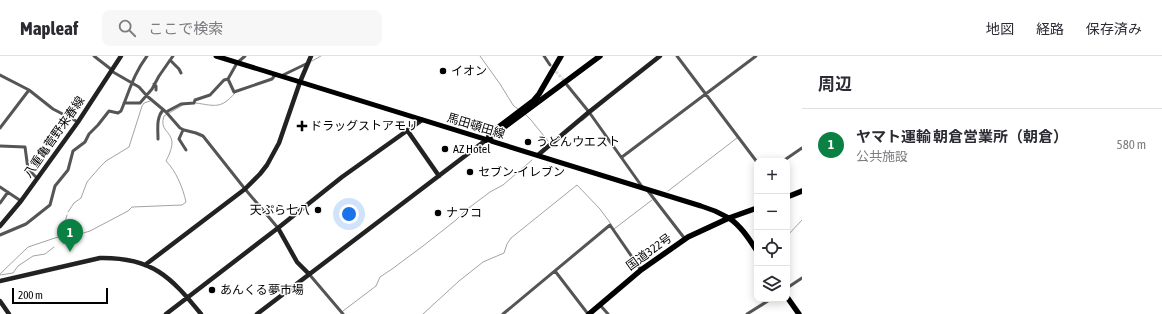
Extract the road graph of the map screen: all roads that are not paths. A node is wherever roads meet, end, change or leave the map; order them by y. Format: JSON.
{"nodes":[{"id":1,"x":94,"y":56,"type":"edge"},
{"id":2,"x":121,"y":56,"type":"edge"},
{"id":3,"x":147,"y":56,"type":"edge"},
{"id":4,"x":173,"y":56,"type":"edge"},
{"id":5,"x":219,"y":56,"type":"edge"},
{"id":6,"x":245,"y":56,"type":"edge"},
{"id":7,"x":311,"y":56,"type":"edge"},
{"id":8,"x":544,"y":56,"type":"edge"},
{"id":9,"x":550,"y":56,"type":"edge"},
{"id":10,"x":561,"y":56,"type":"edge"},
{"id":11,"x":592,"y":56,"type":"edge"},
{"id":12,"x":600,"y":56,"type":"edge"},
{"id":13,"x":660,"y":56,"type":"edge"},
{"id":14,"x":677,"y":56,"type":"edge"},
{"id":15,"x":756,"y":56,"type":"edge"},
{"id":16,"x":170,"y":60,"type":"junction"},
{"id":17,"x":547,"y":60,"type":"junction"},
{"id":18,"x":309,"y":62,"type":"junction"},
{"id":19,"x":237,"y":63,"type":"junction"},
{"id":20,"x":550,"y":65,"type":"tunnel mouth"},
{"id":21,"x":582,"y":69,"type":"junction"},
{"id":22,"x":112,"y":71,"type":"junction"},
{"id":23,"x":181,"y":73,"type":"dead end"},
{"id":24,"x":0,"y":75,"type":"edge"},
{"id":25,"x":279,"y":75,"type":"junction"},
{"id":26,"x":228,"y":79,"type":"junction"},
{"id":27,"x":132,"y":82,"type":"junction"},
{"id":28,"x":300,"y":82,"type":"junction"},
{"id":29,"x":154,"y":84,"type":"junction"},
{"id":30,"x":567,"y":85,"type":"tunnel mouth"},
{"id":31,"x":29,"y":90,"type":"junction"},
{"id":32,"x":156,"y":90,"type":"dead end"},
{"id":33,"x":705,"y":94,"type":"junction"},
{"id":34,"x":146,"y":96,"type":"junction"},
{"id":35,"x":124,"y":103,"type":"junction"},
{"id":36,"x":166,"y":112,"type":"junction"},
{"id":37,"x":589,"y":112,"type":"junction"},
{"id":38,"x":422,"y":120,"type":"junction"},
{"id":39,"x":78,"y":122,"type":"junction"},
{"id":40,"x":0,"y":128,"type":"edge"},
{"id":41,"x":183,"y":130,"type":"junction"},
{"id":42,"x":407,"y":130,"type":"junction"},
{"id":43,"x":158,"y":139,"type":"dead end"},
{"id":44,"x":486,"y":140,"type":"junction"},
{"id":45,"x":0,"y":146,"type":"edge"},
{"id":46,"x":802,"y":148,"type":"edge"},
{"id":47,"x":186,"y":150,"type":"dead end"},
{"id":48,"x":538,"y":155,"type":"junction"},
{"id":49,"x":622,"y":157,"type":"junction"},
{"id":50,"x":754,"y":158,"type":"edge"},
{"id":51,"x":787,"y":158,"type":"edge"},
{"id":52,"x":439,"y":176,"type":"junction"},
{"id":53,"x":38,"y":178,"type":"junction"},
{"id":54,"x":0,"y":187,"type":"edge"},
{"id":55,"x":645,"y":189,"type":"junction"},
{"id":56,"x":245,"y":190,"type":"junction"},
{"id":57,"x":802,"y":191,"type":"edge"},
{"id":58,"x":8,"y":192,"type":"junction"},
{"id":59,"x":790,"y":195,"type":"edge"},
{"id":60,"x":21,"y":201,"type":"junction"},
{"id":61,"x":0,"y":203,"type":"edge"},
{"id":62,"x":754,"y":209,"type":"edge"},
{"id":63,"x":729,"y":218,"type":"junction"},
{"id":64,"x":0,"y":226,"type":"edge"},
{"id":65,"x":278,"y":228,"type":"junction"},
{"id":66,"x":0,"y":235,"type":"edge"},
{"id":67,"x":686,"y":239,"type":"junction"},
{"id":68,"x":754,"y":247,"type":"edge"},
{"id":69,"x":145,"y":265,"type":"junction"},
{"id":70,"x":641,"y":270,"type":"junction"},
{"id":71,"x":555,"y":271,"type":"junction"},
{"id":72,"x":309,"y":274,"type":"junction"},
{"id":73,"x":802,"y":278,"type":"edge"},
{"id":74,"x":0,"y":281,"type":"edge"},
{"id":75,"x":790,"y":286,"type":"edge"},
{"id":76,"x":188,"y":298,"type":"junction"},
{"id":77,"x":0,"y":301,"type":"edge"},
{"id":78,"x":790,"y":301,"type":"edge"},
{"id":79,"x":765,"y":302,"type":"edge"},
{"id":80,"x":600,"y":304,"type":"junction"},
{"id":81,"x":341,"y":312,"type":"edge"},
{"id":82,"x":9,"y":314,"type":"edge"},
{"id":83,"x":166,"y":314,"type":"edge"},
{"id":84,"x":201,"y":314,"type":"edge"},
{"id":85,"x":257,"y":314,"type":"edge"},
{"id":86,"x":337,"y":314,"type":"edge"},
{"id":87,"x":503,"y":314,"type":"edge"},
{"id":88,"x":588,"y":314,"type":"edge"},
{"id":89,"x":608,"y":314,"type":"edge"},
{"id":90,"x":747,"y":314,"type":"edge"},
{"id":91,"x":799,"y":314,"type":"edge"}],
"edges":[{"from":1,"to":22,"type":"street"},
{"from":2,"to":22,"type":"street","name":"八重亀菅野来春線"},
{"from":3,"to":27,"type":"street"},
{"from":4,"to":16,"type":"street"},
{"from":5,"to":19,"type":"main road","name":"馬田頓田線"},
{"from":6,"to":19,"type":"street"},
{"from":7,"to":18,"type":"street"},
{"from":8,"to":17,"type":"street"},
{"from":9,"to":17,"type":"street"},
{"from":10,"to":44,"type":"highway"},
{"from":11,"to":21,"type":"highway"},
{"from":12,"to":21,"type":"highway"},
{"from":13,"to":37,"type":"street"},
{"from":14,"to":33,"type":"street"},
{"from":15,"to":33,"type":"street"},
{"from":16,"to":23,"type":"street"},
{"from":16,"to":29,"type":"street"},
{"from":17,"to":20,"type":"street"},
{"from":18,"to":25,"type":"street"},
{"from":18,"to":28,"type":"street"},
{"from":19,"to":25,"type":"main road","name":"馬田頓田線"},
{"from":19,"to":26,"type":"street"},
{"from":21,"to":44,"type":"highway"},
{"from":22,"to":27,"type":"street"},
{"from":22,"to":39,"type":"street","name":"八重亀菅野来春線"},
{"from":24,"to":31,"type":"street"},
{"from":25,"to":26,"type":"street"},
{"from":25,"to":28,"type":"main road","name":"馬田頓田線"},
{"from":26,"to":36,"type":"street"},
{"from":27,"to":34,"type":"street"},
{"from":27,"to":35,"type":"street"},
{"from":28,"to":38,"type":"main road","name":"馬田頓田線"},
{"from":28,"to":56,"type":"street"},
{"from":29,"to":32,"type":"street"},
{"from":29,"to":34,"type":"street"},
{"from":30,"to":37,"type":"street"},
{"from":31,"to":39,"type":"street"},
{"from":31,"to":40,"type":"street"},
{"from":33,"to":49,"type":"street"},
{"from":33,"to":50,"type":"street"},
{"from":34,"to":35,"type":"street"},
{"from":34,"to":36,"type":"street"},
{"from":35,"to":66,"type":"street"},
{"from":36,"to":41,"type":"street"},
{"from":36,"to":43,"type":"street"},
{"from":37,"to":48,"type":"street"},
{"from":37,"to":49,"type":"street"},
{"from":38,"to":42,"type":"street"},
{"from":38,"to":44,"type":"main road","name":"馬田頓田線"},
{"from":39,"to":53,"type":"street","name":"八重亀菅野来春線"},
{"from":41,"to":47,"type":"street"},
{"from":41,"to":56,"type":"street"},
{"from":42,"to":52,"type":"street"},
{"from":42,"to":65,"type":"street"},
{"from":44,"to":48,"type":"main road","name":"馬田頓田線"},
{"from":44,"to":52,"type":"street"},
{"from":45,"to":53,"type":"street"},
{"from":46,"to":51,"type":"street"},
{"from":48,"to":55,"type":"main road","name":"馬田頓田線"},
{"from":49,"to":55,"type":"street"},
{"from":52,"to":72,"type":"street"},
{"from":53,"to":60,"type":"street","name":"八重亀菅野来春線"},
{"from":54,"to":58,"type":"street"},
{"from":55,"to":63,"type":"main road","name":"馬田頓田線"},
{"from":55,"to":67,"type":"street"},
{"from":56,"to":65,"type":"street"},
{"from":56,"to":69,"type":"street"},
{"from":57,"to":59,"type":"highway"},
{"from":58,"to":60,"type":"street"},
{"from":58,"to":61,"type":"street"},
{"from":60,"to":64,"type":"street","name":"八重亀菅野来春線"},
{"from":62,"to":63,"type":"highway","name":"国道322号"},
{"from":63,"to":67,"type":"highway","name":"国道322号"},
{"from":63,"to":68,"type":"highway"},
{"from":65,"to":72,"type":"street"},
{"from":65,"to":76,"type":"street"},
{"from":67,"to":70,"type":"highway","name":"国道322号"},
{"from":69,"to":74,"type":"street"},
{"from":69,"to":76,"type":"street"},
{"from":70,"to":71,"type":"street"},
{"from":70,"to":80,"type":"highway","name":"国道322号"},
{"from":71,"to":87,"type":"street"},
{"from":71,"to":88,"type":"street"},
{"from":72,"to":81,"type":"street"},
{"from":72,"to":85,"type":"street"},
{"from":73,"to":75,"type":"street"},
{"from":76,"to":83,"type":"street"},
{"from":76,"to":84,"type":"street"},
{"from":77,"to":82,"type":"street"},
{"from":78,"to":91,"type":"highway"},
{"from":79,"to":90,"type":"street"},
{"from":80,"to":88,"type":"highway","name":"国道322号"},
{"from":80,"to":89,"type":"street"},
{"from":81,"to":86,"type":"street"}]}
